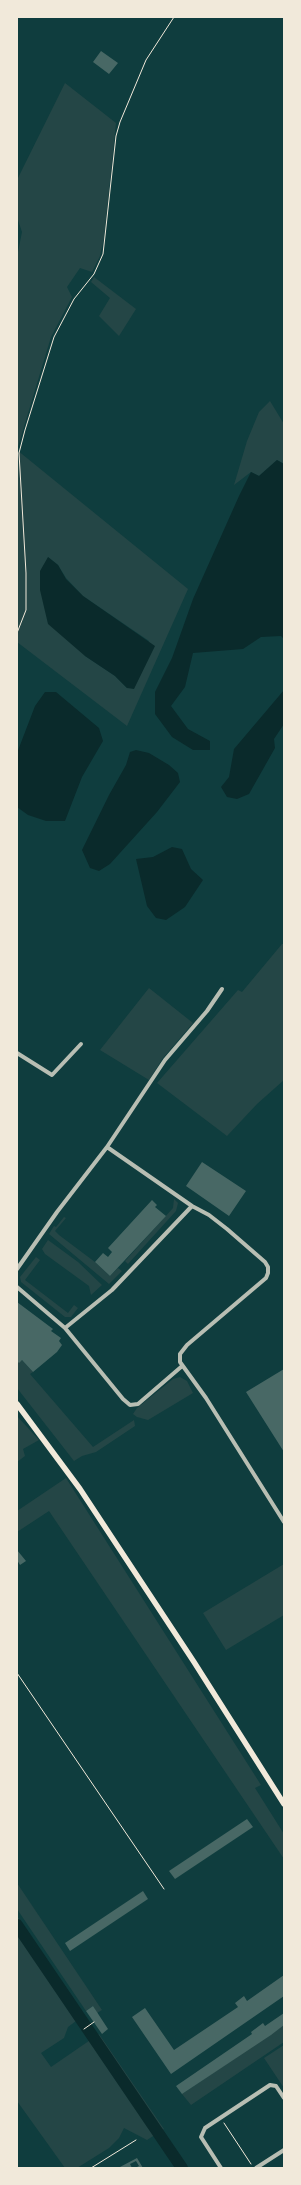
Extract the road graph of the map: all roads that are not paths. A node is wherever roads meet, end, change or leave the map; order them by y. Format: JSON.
{"nodes":[{"id":1,"x":222,"y":989,"type":"dead end"},
{"id":2,"x":81,"y":1044,"type":"dead end"},
{"id":3,"x":17,"y":1053,"type":"edge"},
{"id":4,"x":107,"y":1147,"type":"junction"},
{"id":5,"x":192,"y":1206,"type":"junction"},
{"id":6,"x":17,"y":1269,"type":"edge"},
{"id":7,"x":17,"y":1287,"type":"edge"},
{"id":8,"x":66,"y":1328,"type":"junction"},
{"id":9,"x":181,"y":1367,"type":"junction"},
{"id":10,"x":17,"y":1404,"type":"edge"},
{"id":11,"x":284,"y":1522,"type":"edge"},
{"id":12,"x":284,"y":1804,"type":"edge"},
{"id":13,"x":284,"y":2098,"type":"edge"},
{"id":14,"x":284,"y":2150,"type":"edge"},
{"id":15,"x":221,"y":2168,"type":"edge"},
{"id":16,"x":255,"y":2168,"type":"edge"}],
"edges":[{"from":1,"to":4,"type":"street"},
{"from":2,"to":3,"type":"street"},
{"from":4,"to":5,"type":"street"},
{"from":4,"to":6,"type":"street"},
{"from":5,"to":8,"type":"street"},
{"from":5,"to":9,"type":"street"},
{"from":7,"to":8,"type":"street"},
{"from":8,"to":9,"type":"street"},
{"from":9,"to":11,"type":"street"},
{"from":10,"to":12,"type":"main road"},
{"from":13,"to":15,"type":"street"},
{"from":14,"to":16,"type":"street"}]}
